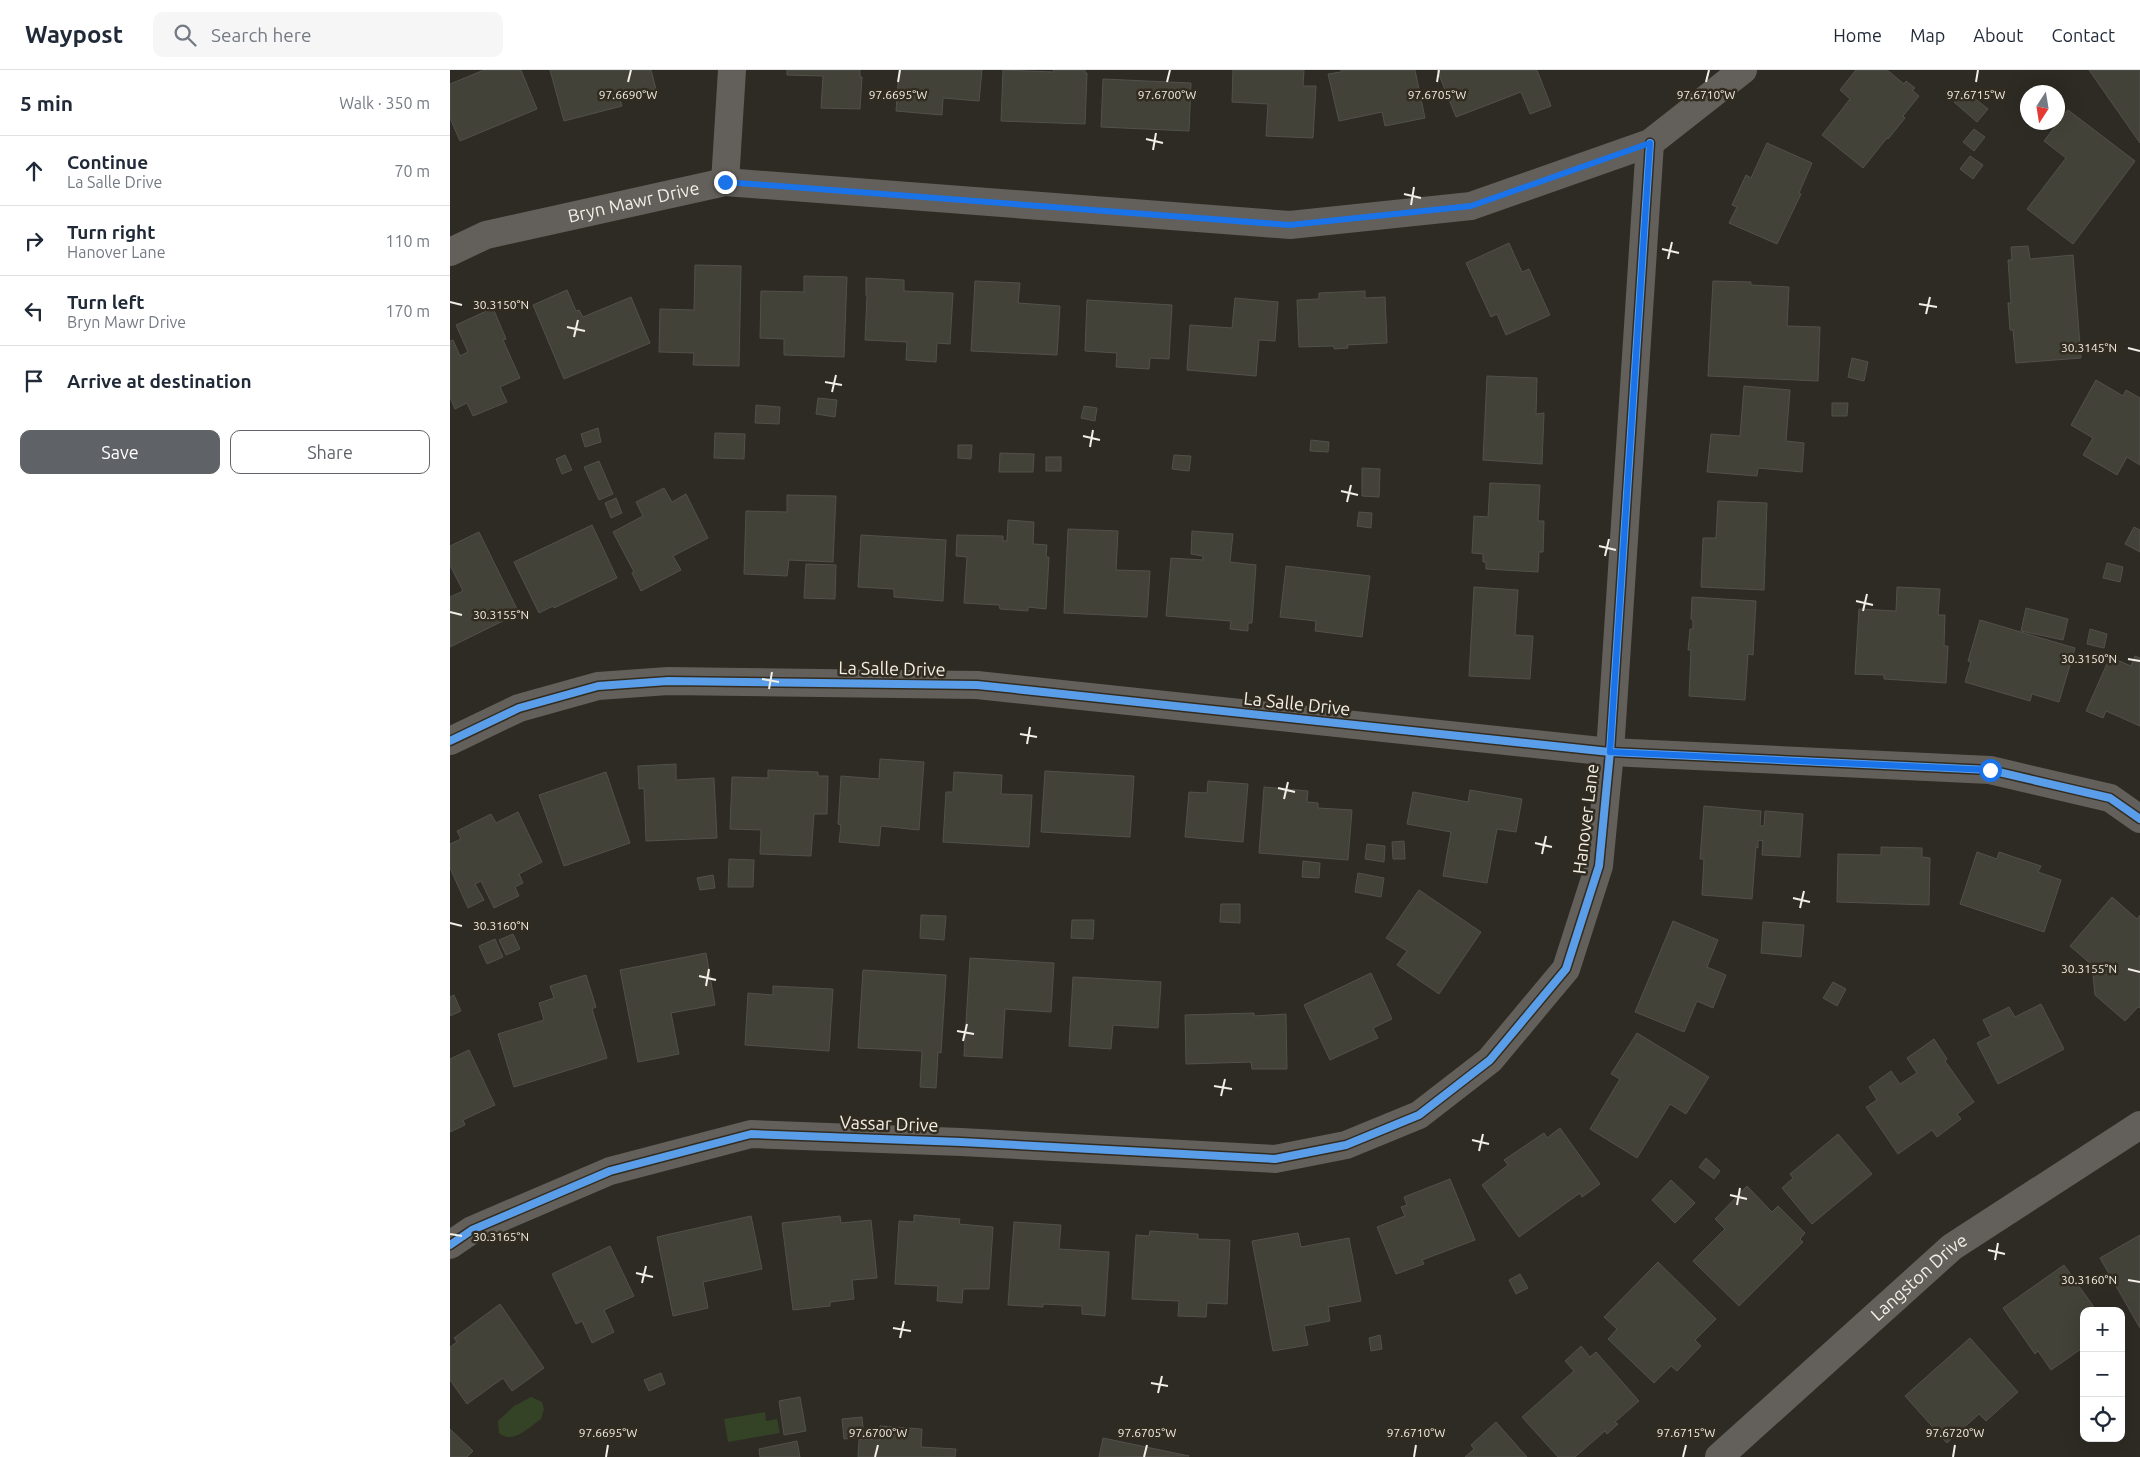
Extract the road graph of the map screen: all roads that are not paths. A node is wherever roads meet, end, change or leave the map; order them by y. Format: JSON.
{"nodes":[{"id":1,"x":732,"y":70,"type":"edge"},
{"id":2,"x":1743,"y":70,"type":"edge"},
{"id":3,"x":1650,"y":143,"type":"junction"},
{"id":4,"x":725,"y":182,"type":"junction"},
{"id":5,"x":450,"y":252,"type":"edge"},
{"id":6,"x":450,"y":741,"type":"edge"},
{"id":7,"x":1610,"y":752,"type":"junction"},
{"id":8,"x":2140,"y":819,"type":"edge"},
{"id":9,"x":2140,"y":1125,"type":"edge"},
{"id":10,"x":1346,"y":1145,"type":"joint"},
{"id":11,"x":450,"y":1245,"type":"edge"},
{"id":12,"x":1719,"y":1457,"type":"edge"}],
"edges":[{"from":1,"to":4,"type":"street"},
{"from":2,"to":3,"type":"street","name":"Bryn Mawr Drive"},
{"from":3,"to":4,"type":"street","name":"Bryn Mawr Drive"},
{"from":3,"to":7,"type":"street","name":"Hanover Lane"},
{"from":4,"to":5,"type":"street","name":"Bryn Mawr Drive"},
{"from":6,"to":7,"type":"street","name":"La Salle Drive"},
{"from":7,"to":8,"type":"street","name":"La Salle Drive"},
{"from":7,"to":10,"type":"street","name":"Hanover Lane"},
{"from":9,"to":12,"type":"street","name":"Langston Drive"},
{"from":10,"to":11,"type":"street","name":"Vassar Drive"}]}
